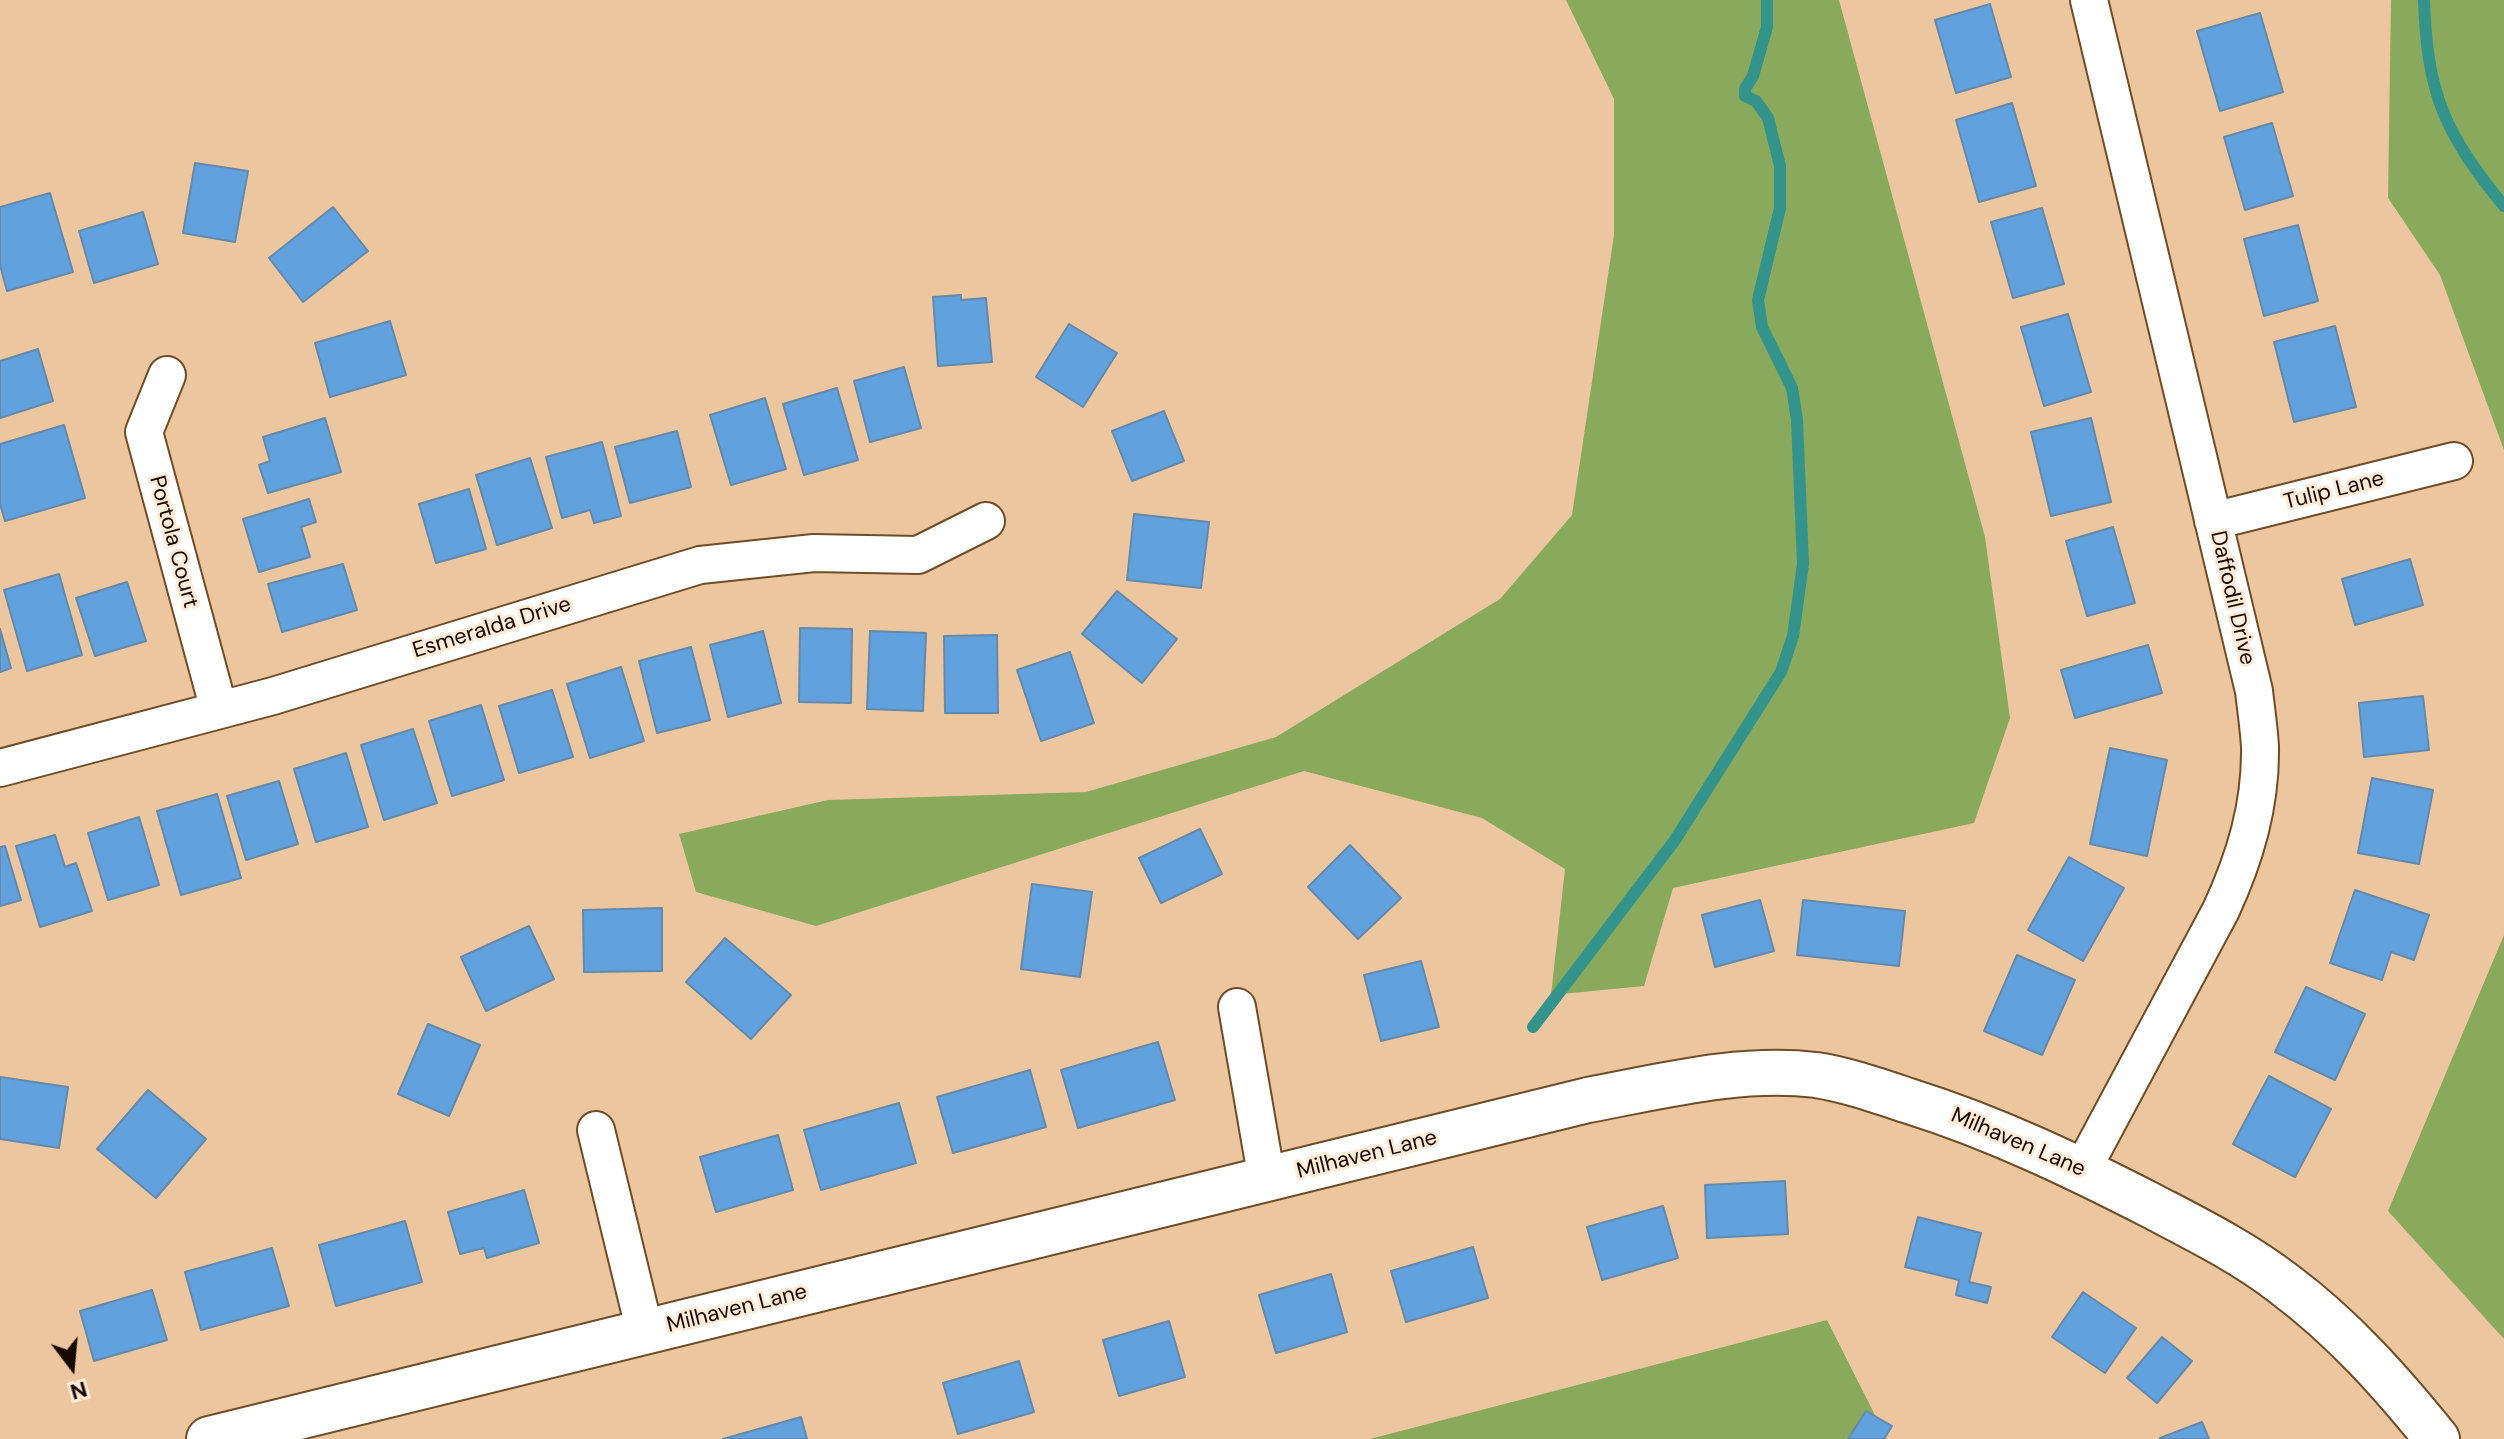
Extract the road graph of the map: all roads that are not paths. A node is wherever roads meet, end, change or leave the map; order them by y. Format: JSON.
{"nodes":[{"id":1,"x":2089,"y":0,"type":"edge"},
{"id":2,"x":167,"y":375,"type":"dead end"},
{"id":3,"x":2454,"y":461,"type":"dead end"},
{"id":4,"x":986,"y":521,"type":"dead end"},
{"id":5,"x":2213,"y":521,"type":"junction"},
{"id":6,"x":219,"y":710,"type":"junction"},
{"id":7,"x":0,"y":768,"type":"edge"},
{"id":8,"x":1237,"y":1007,"type":"dead end"},
{"id":9,"x":596,"y":1130,"type":"dead end"},
{"id":10,"x":2082,"y":1170,"type":"junction"},
{"id":11,"x":1267,"y":1180,"type":"junction"},
{"id":12,"x":645,"y":1332,"type":"junction"},
{"id":13,"x":291,"y":1430,"type":"edge"},
{"id":14,"x":209,"y":1439,"type":"edge"},
{"id":15,"x":2437,"y":1439,"type":"edge"}],
"edges":[{"from":1,"to":5,"type":"street","name":"Daffodil Drive"},
{"from":2,"to":6,"type":"street","name":"Portola Court"},
{"from":3,"to":5,"type":"street","name":"Tulip Lane"},
{"from":4,"to":6,"type":"street","name":"Esmeralda Drive"},
{"from":5,"to":10,"type":"street","name":"Daffodil Drive"},
{"from":6,"to":7,"type":"street","name":"Esmeralda Drive"},
{"from":8,"to":11,"type":"street"},
{"from":9,"to":12,"type":"street"},
{"from":10,"to":11,"type":"street","name":"Milhaven Lane"},
{"from":10,"to":15,"type":"street","name":"Milhaven Lane"},
{"from":11,"to":12,"type":"street","name":"Milhaven Lane"},
{"from":12,"to":13,"type":"street","name":"Milhaven Lane"},
{"from":13,"to":14,"type":"street","name":"Milhaven Lane"}]}
